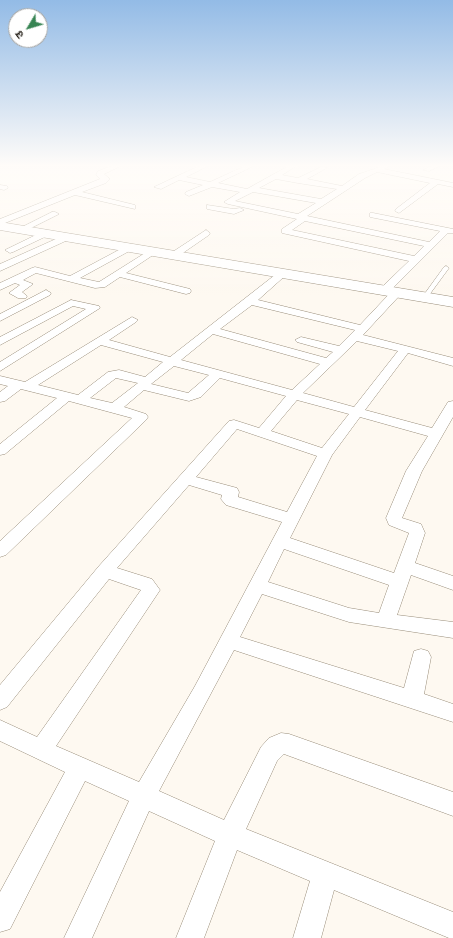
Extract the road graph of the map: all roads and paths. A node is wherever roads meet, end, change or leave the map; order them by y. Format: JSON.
{"nodes":[{"id":1,"x":32,"y":209,"type":"edge"},
{"id":2,"x":219,"y":209,"type":"edge"},
{"id":3,"x":242,"y":209,"type":"edge"},
{"id":4,"x":260,"y":209,"type":"edge"},
{"id":5,"x":314,"y":209,"type":"edge"},
{"id":6,"x":402,"y":209,"type":"edge"},
{"id":7,"x":399,"y":211,"type":"dead end"},
{"id":8,"x":55,"y":214,"type":"dead end"},
{"id":9,"x":373,"y":215,"type":"dead end"},
{"id":10,"x":302,"y":218,"type":"junction"},
{"id":11,"x":0,"y":222,"type":"edge"},
{"id":12,"x":0,"y":226,"type":"edge"},
{"id":13,"x":22,"y":229,"type":"junction"},
{"id":14,"x":446,"y":232,"type":"edge"},
{"id":15,"x":206,"y":234,"type":"dead end"},
{"id":16,"x":58,"y":235,"type":"junction"},
{"id":17,"x":453,"y":238,"type":"edge"},
{"id":18,"x":432,"y":245,"type":"junction"},
{"id":19,"x":141,"y":249,"type":"junction"},
{"id":20,"x":174,"y":255,"type":"junction"},
{"id":21,"x":415,"y":259,"type":"junction"},
{"id":22,"x":0,"y":268,"type":"edge"},
{"id":23,"x":446,"y":268,"type":"dead end"},
{"id":24,"x":121,"y":272,"type":"junction"},
{"id":25,"x":282,"y":273,"type":"junction"},
{"id":26,"x":72,"y":279,"type":"junction"},
{"id":27,"x":14,"y":280,"type":"junction"},
{"id":28,"x":0,"y":287,"type":"edge"},
{"id":29,"x":186,"y":291,"type":"dead end"},
{"id":30,"x":391,"y":291,"type":"junction"},
{"id":31,"x":46,"y":294,"type":"dead end"},
{"id":32,"x":22,"y":296,"type":"dead end"},
{"id":33,"x":425,"y":297,"type":"junction"},
{"id":34,"x":250,"y":301,"type":"junction"},
{"id":35,"x":453,"y":302,"type":"edge"},
{"id":36,"x":303,"y":307,"type":"dead end"},
{"id":37,"x":0,"y":318,"type":"edge"},
{"id":38,"x":132,"y":320,"type":"dead end"},
{"id":39,"x":363,"y":329,"type":"junction"},
{"id":40,"x":211,"y":330,"type":"junction"},
{"id":41,"x":302,"y":340,"type":"dead end"},
{"id":42,"x":99,"y":341,"type":"junction"},
{"id":43,"x":0,"y":342,"type":"edge"},
{"id":44,"x":404,"y":349,"type":"junction"},
{"id":45,"x":340,"y":350,"type":"junction"},
{"id":46,"x":171,"y":362,"type":"junction"},
{"id":47,"x":327,"y":362,"type":"junction"},
{"id":48,"x":453,"y":362,"type":"edge"},
{"id":49,"x":0,"y":367,"type":"edge"},
{"id":50,"x":217,"y":374,"type":"junction"},
{"id":51,"x":0,"y":380,"type":"edge"},
{"id":52,"x":144,"y":384,"type":"junction"},
{"id":53,"x":23,"y":386,"type":"junction"},
{"id":54,"x":294,"y":395,"type":"junction"},
{"id":55,"x":0,"y":398,"type":"edge"},
{"id":56,"x":73,"y":398,"type":"junction"},
{"id":57,"x":453,"y":405,"type":"edge"},
{"id":58,"x":114,"y":408,"type":"junction"},
{"id":59,"x":356,"y":412,"type":"junction"},
{"id":60,"x":262,"y":433,"type":"junction"},
{"id":61,"x":437,"y":434,"type":"junction"},
{"id":62,"x":0,"y":451,"type":"edge"},
{"id":63,"x":324,"y":454,"type":"junction"},
{"id":64,"x":184,"y":479,"type":"junction"},
{"id":65,"x":290,"y":518,"type":"junction"},
{"id":66,"x":279,"y":541,"type":"junction"},
{"id":67,"x":0,"y":551,"type":"edge"},
{"id":68,"x":105,"y":571,"type":"junction"},
{"id":69,"x":402,"y":574,"type":"junction"},
{"id":70,"x":453,"y":583,"type":"edge"},
{"id":71,"x":257,"y":585,"type":"junction"},
{"id":72,"x":385,"y":621,"type":"junction"},
{"id":73,"x":453,"y":630,"type":"edge"},
{"id":74,"x":229,"y":641,"type":"junction"},
{"id":75,"x":421,"y":657,"type":"dead end"},
{"id":76,"x":412,"y":700,"type":"junction"},
{"id":77,"x":0,"y":701,"type":"edge"},
{"id":78,"x":453,"y":713,"type":"edge"},
{"id":79,"x":1,"y":731,"type":"edge"},
{"id":80,"x":41,"y":750,"type":"junction"},
{"id":81,"x":80,"y":768,"type":"junction"},
{"id":82,"x":144,"y":796,"type":"junction"},
{"id":83,"x":453,"y":804,"type":"edge"},
{"id":84,"x":230,"y":835,"type":"junction"},
{"id":85,"x":325,"y":874,"type":"junction"},
{"id":86,"x":0,"y":919,"type":"edge"},
{"id":87,"x":453,"y":926,"type":"edge"},
{"id":88,"x":78,"y":938,"type":"edge"},
{"id":89,"x":190,"y":938,"type":"edge"},
{"id":90,"x":307,"y":938,"type":"edge"}],
"edges":[{"from":1,"to":11,"type":"street"},
{"from":2,"to":3,"type":"street"},
{"from":4,"to":10,"type":"street"},
{"from":5,"to":10,"type":"street"},
{"from":6,"to":7,"type":"street"},
{"from":8,"to":13,"type":"street"},
{"from":9,"to":14,"type":"street"},
{"from":10,"to":18,"type":"street"},
{"from":10,"to":21,"type":"street"},
{"from":12,"to":13,"type":"main road"},
{"from":13,"to":16,"type":"main road"},
{"from":14,"to":17,"type":"street"},
{"from":14,"to":18,"type":"street"},
{"from":15,"to":20,"type":"street"},
{"from":16,"to":16,"type":"street"},
{"from":16,"to":19,"type":"main road"},
{"from":16,"to":22,"type":"street"},
{"from":18,"to":21,"type":"street"},
{"from":19,"to":20,"type":"main road"},
{"from":19,"to":24,"type":"street"},
{"from":19,"to":24,"type":"street"},
{"from":19,"to":26,"type":"street"},
{"from":20,"to":25,"type":"main road"},
{"from":21,"to":30,"type":"street"},
{"from":23,"to":33,"type":"lane"},
{"from":24,"to":26,"type":"street"},
{"from":24,"to":29,"type":"street"},
{"from":25,"to":30,"type":"main road"},
{"from":25,"to":34,"type":"street"},
{"from":26,"to":27,"type":"street"},
{"from":27,"to":28,"type":"street"},
{"from":27,"to":32,"type":"street"},
{"from":30,"to":33,"type":"main road"},
{"from":30,"to":39,"type":"street"},
{"from":31,"to":37,"type":"street"},
{"from":33,"to":35,"type":"main road"},
{"from":34,"to":39,"type":"street"},
{"from":34,"to":40,"type":"street"},
{"from":36,"to":39,"type":"street"},
{"from":38,"to":42,"type":"street"},
{"from":39,"to":44,"type":"street"},
{"from":39,"to":45,"type":"street"},
{"from":40,"to":46,"type":"street"},
{"from":40,"to":47,"type":"street"},
{"from":41,"to":45,"type":"street"},
{"from":42,"to":46,"type":"street"},
{"from":42,"to":53,"type":"street"},
{"from":43,"to":49,"type":"street"},
{"from":44,"to":48,"type":"street"},
{"from":44,"to":59,"type":"street"},
{"from":45,"to":47,"type":"street"},
{"from":46,"to":50,"type":"street"},
{"from":46,"to":52,"type":"street"},
{"from":47,"to":54,"type":"street"},
{"from":50,"to":52,"type":"street"},
{"from":50,"to":54,"type":"street"},
{"from":51,"to":53,"type":"street"},
{"from":52,"to":56,"type":"street"},
{"from":52,"to":58,"type":"street"},
{"from":53,"to":55,"type":"street"},
{"from":53,"to":56,"type":"street"},
{"from":54,"to":59,"type":"street"},
{"from":54,"to":60,"type":"street"},
{"from":56,"to":58,"type":"street"},
{"from":56,"to":62,"type":"street"},
{"from":57,"to":61,"type":"street"},
{"from":58,"to":67,"type":"street"},
{"from":59,"to":61,"type":"street"},
{"from":59,"to":63,"type":"street"},
{"from":60,"to":63,"type":"street"},
{"from":60,"to":64,"type":"street"},
{"from":61,"to":69,"type":"street"},
{"from":63,"to":65,"type":"street"},
{"from":64,"to":65,"type":"street"},
{"from":64,"to":68,"type":"street"},
{"from":65,"to":66,"type":"street"},
{"from":66,"to":69,"type":"street"},
{"from":66,"to":71,"type":"street"},
{"from":68,"to":77,"type":"street"},
{"from":68,"to":80,"type":"street"},
{"from":69,"to":70,"type":"street"},
{"from":69,"to":72,"type":"street"},
{"from":71,"to":72,"type":"street"},
{"from":71,"to":74,"type":"street"},
{"from":72,"to":73,"type":"street"},
{"from":74,"to":76,"type":"street"},
{"from":74,"to":82,"type":"street"},
{"from":75,"to":76,"type":"street"},
{"from":76,"to":78,"type":"street"},
{"from":79,"to":80,"type":"street"},
{"from":80,"to":81,"type":"street"},
{"from":81,"to":82,"type":"street"},
{"from":81,"to":86,"type":"street"},
{"from":82,"to":84,"type":"street"},
{"from":82,"to":88,"type":"street"},
{"from":83,"to":84,"type":"street"},
{"from":84,"to":85,"type":"street"},
{"from":84,"to":89,"type":"street"},
{"from":85,"to":87,"type":"street"},
{"from":85,"to":90,"type":"street"}]}
